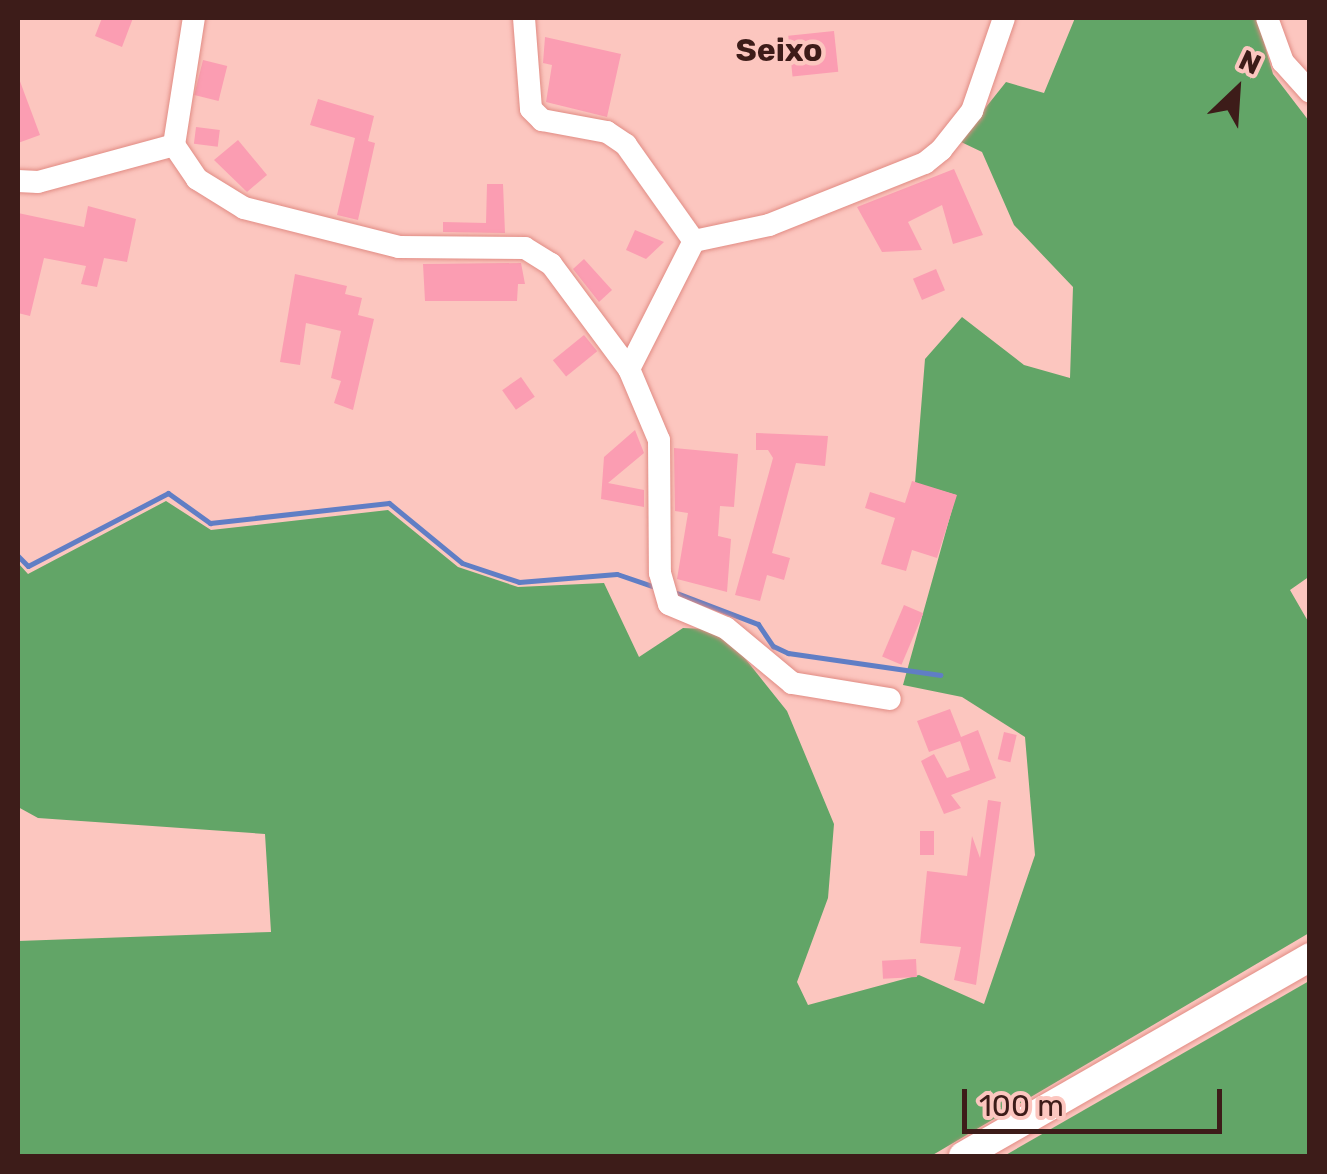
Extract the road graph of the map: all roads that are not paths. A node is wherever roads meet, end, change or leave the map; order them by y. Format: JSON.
{"nodes":[{"id":1,"x":194,"y":18,"type":"edge"},
{"id":2,"x":524,"y":18,"type":"edge"},
{"id":3,"x":1004,"y":18,"type":"edge"},
{"id":4,"x":1267,"y":18,"type":"edge"},
{"id":5,"x":1310,"y":92,"type":"edge"},
{"id":6,"x":174,"y":145,"type":"junction"},
{"id":7,"x":18,"y":181,"type":"edge"},
{"id":8,"x":694,"y":241,"type":"junction"},
{"id":9,"x":629,"y":370,"type":"junction"},
{"id":10,"x":890,"y":699,"type":"dead end"},
{"id":11,"x":1310,"y":957,"type":"edge"},
{"id":12,"x":963,"y":1156,"type":"edge"}],
"edges":[{"from":1,"to":6,"type":"street"},
{"from":2,"to":8,"type":"street"},
{"from":3,"to":8,"type":"street"},
{"from":4,"to":5,"type":"street"},
{"from":6,"to":7,"type":"street"},
{"from":6,"to":9,"type":"street"},
{"from":8,"to":9,"type":"street"},
{"from":9,"to":10,"type":"street"},
{"from":11,"to":12,"type":"main road"}]}
